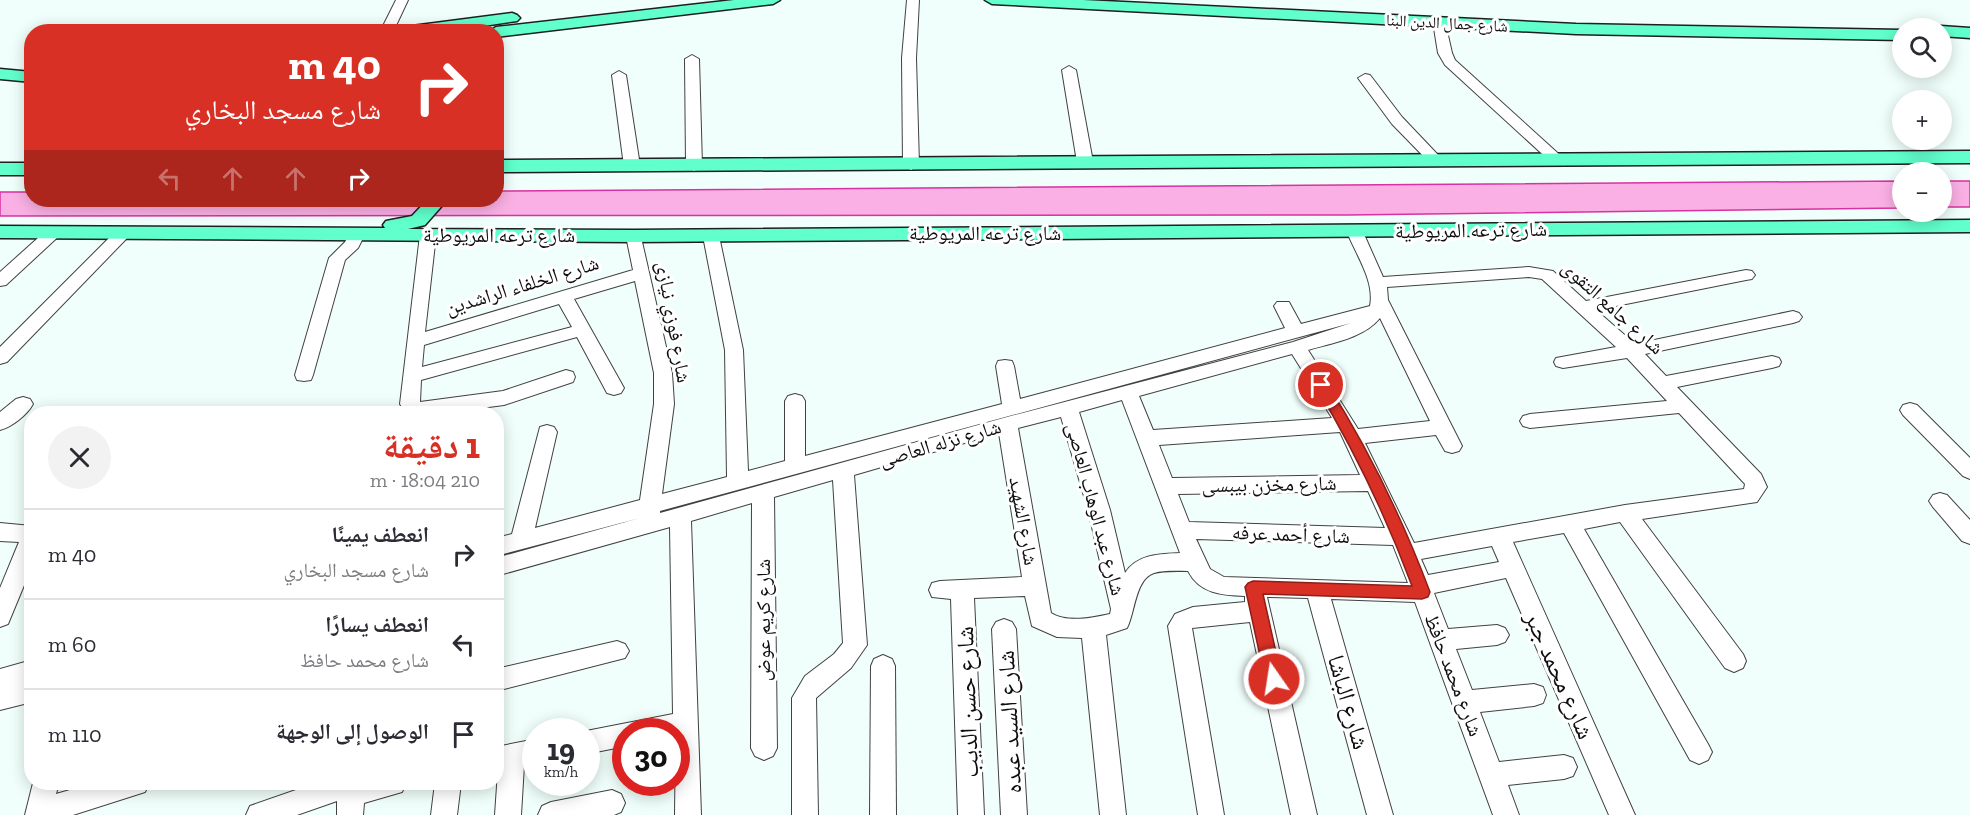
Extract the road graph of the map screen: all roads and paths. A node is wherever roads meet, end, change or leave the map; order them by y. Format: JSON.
{"nodes":[{"id":1,"x":402,"y":0,"type":"edge"},
{"id":2,"x":661,"y":0,"type":"edge"},
{"id":3,"x":773,"y":0,"type":"edge"},
{"id":4,"x":913,"y":0,"type":"edge"},
{"id":5,"x":992,"y":0,"type":"edge"},
{"id":6,"x":1146,"y":0,"type":"edge"},
{"id":7,"x":1439,"y":22,"type":"junction"},
{"id":8,"x":390,"y":24,"type":"edge"},
{"id":9,"x":468,"y":24,"type":"edge"},
{"id":10,"x":1892,"y":29,"type":"edge"},
{"id":11,"x":504,"y":31,"type":"edge"},
{"id":12,"x":1952,"y":32,"type":"edge"},
{"id":13,"x":1970,"y":33,"type":"edge"},
{"id":14,"x":1892,"y":35,"type":"edge"},
{"id":15,"x":1952,"y":38,"type":"edge"},
{"id":16,"x":1970,"y":39,"type":"edge"},
{"id":17,"x":692,"y":59,"type":"dead end"},
{"id":18,"x":0,"y":62,"type":"edge"},
{"id":19,"x":24,"y":64,"type":"edge"},
{"id":20,"x":1069,"y":70,"type":"dead end"},
{"id":21,"x":0,"y":74,"type":"edge"},
{"id":22,"x":619,"y":75,"type":"dead end"},
{"id":23,"x":24,"y":76,"type":"edge"},
{"id":24,"x":1365,"y":78,"type":"dead end"},
{"id":25,"x":1970,"y":157,"type":"edge"},
{"id":26,"x":1435,"y":160,"type":"junction"},
{"id":27,"x":1557,"y":160,"type":"junction"},
{"id":28,"x":1085,"y":162,"type":"junction"},
{"id":29,"x":911,"y":165,"type":"junction"},
{"id":30,"x":504,"y":166,"type":"edge"},
{"id":31,"x":632,"y":166,"type":"junction"},
{"id":32,"x":694,"y":166,"type":"junction"},
{"id":33,"x":0,"y":169,"type":"edge"},
{"id":34,"x":24,"y":169,"type":"edge"},
{"id":35,"x":444,"y":207,"type":"edge"},
{"id":36,"x":432,"y":218,"type":"edge"},
{"id":37,"x":1970,"y":226,"type":"edge"},
{"id":38,"x":0,"y":232,"type":"edge"},
{"id":39,"x":54,"y":232,"type":"junction"},
{"id":40,"x":124,"y":232,"type":"junction"},
{"id":41,"x":1355,"y":232,"type":"junction"},
{"id":42,"x":364,"y":235,"type":"junction"},
{"id":43,"x":634,"y":236,"type":"junction"},
{"id":44,"x":711,"y":236,"type":"junction"},
{"id":45,"x":642,"y":273,"type":"junction"},
{"id":46,"x":1746,"y":275,"type":"dead end"},
{"id":47,"x":0,"y":281,"type":"edge"},
{"id":48,"x":564,"y":296,"type":"junction"},
{"id":49,"x":1378,"y":298,"type":"junction"},
{"id":50,"x":1283,"y":306,"type":"dead end"},
{"id":51,"x":1583,"y":307,"type":"junction"},
{"id":52,"x":1793,"y":317,"type":"dead end"},
{"id":53,"x":583,"y":330,"type":"junction"},
{"id":54,"x":1296,"y":339,"type":"junction"},
{"id":55,"x":415,"y":341,"type":"junction"},
{"id":56,"x":1631,"y":351,"type":"junction"},
{"id":57,"x":0,"y":358,"type":"edge"},
{"id":58,"x":1226,"y":358,"type":"junction"},
{"id":59,"x":1563,"y":362,"type":"dead end"},
{"id":60,"x":1772,"y":362,"type":"dead end"},
{"id":61,"x":1005,"y":366,"type":"dead end"},
{"id":62,"x":304,"y":375,"type":"dead end"},
{"id":63,"x":412,"y":376,"type":"junction"},
{"id":64,"x":566,"y":377,"type":"dead end"},
{"id":65,"x":1663,"y":383,"type":"junction"},
{"id":66,"x":614,"y":388,"type":"dead end"},
{"id":67,"x":1128,"y":392,"type":"junction"},
{"id":68,"x":795,"y":401,"type":"dead end"},
{"id":69,"x":23,"y":404,"type":"dead end"},
{"id":70,"x":411,"y":406,"type":"edge"},
{"id":71,"x":450,"y":406,"type":"edge"},
{"id":72,"x":1685,"y":406,"type":"junction"},
{"id":73,"x":1068,"y":408,"type":"junction"},
{"id":74,"x":1910,"y":410,"type":"dead end"},
{"id":75,"x":1020,"y":413,"type":"junction"},
{"id":76,"x":1530,"y":422,"type":"dead end"},
{"id":77,"x":0,"y":423,"type":"edge"},
{"id":78,"x":1442,"y":427,"type":"junction"},
{"id":79,"x":1349,"y":431,"type":"junction"},
{"id":80,"x":547,"y":432,"type":"dead end"},
{"id":81,"x":1146,"y":438,"type":"junction"},
{"id":82,"x":1452,"y":446,"type":"dead end"},
{"id":83,"x":795,"y":466,"type":"junction"},
{"id":84,"x":843,"y":470,"type":"junction"},
{"id":85,"x":1970,"y":471,"type":"edge"},
{"id":86,"x":738,"y":481,"type":"junction"},
{"id":87,"x":1374,"y":483,"type":"junction"},
{"id":88,"x":1164,"y":486,"type":"junction"},
{"id":89,"x":763,"y":492,"type":"junction"},
{"id":90,"x":1750,"y":495,"type":"joint"},
{"id":91,"x":1940,"y":501,"type":"dead end"},
{"id":92,"x":1625,"y":513,"type":"junction"},
{"id":93,"x":649,"y":514,"type":"junction"},
{"id":94,"x":680,"y":514,"type":"junction"},
{"id":95,"x":1570,"y":523,"type":"junction"},
{"id":96,"x":1182,"y":530,"type":"junction"},
{"id":97,"x":0,"y":532,"type":"edge"},
{"id":98,"x":24,"y":534,"type":"edge"},
{"id":99,"x":1970,"y":535,"type":"edge"},
{"id":100,"x":1499,"y":536,"type":"junction"},
{"id":101,"x":520,"y":540,"type":"junction"},
{"id":102,"x":504,"y":545,"type":"edge"},
{"id":103,"x":1404,"y":545,"type":"junction"},
{"id":104,"x":24,"y":556,"type":"edge"},
{"id":105,"x":1194,"y":562,"type":"junction"},
{"id":106,"x":504,"y":564,"type":"edge"},
{"id":107,"x":1513,"y":568,"type":"junction"},
{"id":108,"x":1035,"y":586,"type":"junction"},
{"id":109,"x":1317,"y":589,"type":"junction"},
{"id":110,"x":1421,"y":589,"type":"junction"},
{"id":111,"x":1256,"y":599,"type":"junction"},
{"id":112,"x":1123,"y":611,"type":"junction"},
{"id":113,"x":0,"y":618,"type":"edge"},
{"id":114,"x":1093,"y":626,"type":"junction"},
{"id":115,"x":1004,"y":629,"type":"dead end"},
{"id":116,"x":1497,"y":635,"type":"dead end"},
{"id":117,"x":1440,"y":640,"type":"junction"},
{"id":118,"x":617,"y":651,"type":"dead end"},
{"id":119,"x":1734,"y":661,"type":"dead end"},
{"id":120,"x":883,"y":666,"type":"dead end"},
{"id":121,"x":24,"y":673,"type":"edge"},
{"id":122,"x":504,"y":678,"type":"edge"},
{"id":123,"x":0,"y":680,"type":"edge"},
{"id":124,"x":24,"y":693,"type":"edge"},
{"id":125,"x":1534,"y":695,"type":"dead end"},
{"id":126,"x":0,"y":699,"type":"edge"},
{"id":127,"x":1464,"y":702,"type":"junction"},
{"id":128,"x":686,"y":718,"type":"edge"},
{"id":129,"x":764,"y":748,"type":"dead end"},
{"id":130,"x":1699,"y":752,"type":"dead end"},
{"id":131,"x":515,"y":755,"type":"edge"},
{"id":132,"x":1564,"y":767,"type":"dead end"},
{"id":133,"x":1491,"y":775,"type":"junction"},
{"id":134,"x":44,"y":790,"type":"edge"},
{"id":135,"x":114,"y":790,"type":"edge"},
{"id":136,"x":366,"y":790,"type":"edge"},
{"id":137,"x":447,"y":790,"type":"edge"},
{"id":138,"x":351,"y":794,"type":"edge"},
{"id":139,"x":688,"y":796,"type":"edge"},
{"id":140,"x":612,"y":803,"type":"dead end"},
{"id":141,"x":38,"y":814,"type":"edge"},
{"id":142,"x":259,"y":815,"type":"edge"},
{"id":143,"x":444,"y":815,"type":"edge"},
{"id":144,"x":508,"y":815,"type":"edge"},
{"id":145,"x":551,"y":815,"type":"edge"},
{"id":146,"x":688,"y":815,"type":"edge"},
{"id":147,"x":805,"y":815,"type":"edge"},
{"id":148,"x":883,"y":815,"type":"edge"},
{"id":149,"x":971,"y":815,"type":"edge"},
{"id":150,"x":1014,"y":815,"type":"edge"},
{"id":151,"x":1113,"y":815,"type":"edge"},
{"id":152,"x":1211,"y":815,"type":"edge"},
{"id":153,"x":1304,"y":815,"type":"edge"},
{"id":154,"x":1380,"y":815,"type":"edge"},
{"id":155,"x":1506,"y":815,"type":"edge"},
{"id":156,"x":1622,"y":815,"type":"edge"}],
"edges":[{"from":1,"to":8,"type":"street"},
{"from":2,"to":9,"type":"main road"},
{"from":3,"to":11,"type":"main road"},
{"from":4,"to":29,"type":"street"},
{"from":5,"to":7,"type":"main road","name":"شارع جمال الدين البنا"},
{"from":6,"to":10,"type":"main road","name":"شارع جمال الدين البنا"},
{"from":7,"to":14,"type":"main road","name":"شارع جمال الدين البنا"},
{"from":7,"to":27,"type":"street"},
{"from":12,"to":13,"type":"main road"},
{"from":15,"to":16,"type":"main road"},
{"from":17,"to":32,"type":"street"},
{"from":18,"to":19,"type":"main road"},
{"from":20,"to":28,"type":"street"},
{"from":21,"to":23,"type":"main road"},
{"from":22,"to":31,"type":"street"},
{"from":24,"to":26,"type":"street"},
{"from":25,"to":27,"type":"main road"},
{"from":26,"to":27,"type":"main road"},
{"from":26,"to":28,"type":"main road"},
{"from":28,"to":29,"type":"main road"},
{"from":29,"to":32,"type":"main road"},
{"from":30,"to":31,"type":"main road"},
{"from":31,"to":32,"type":"main road"},
{"from":33,"to":34,"type":"main road"},
{"from":35,"to":36,"type":"main road"},
{"from":36,"to":42,"type":"main road","name":"شارع ترعه المريوطية"},
{"from":36,"to":43,"type":"main road","name":"شارع ترعه المريوطية"},
{"from":36,"to":55,"type":"street"},
{"from":37,"to":41,"type":"main road","name":"شارع ترعه المريوطية"},
{"from":38,"to":39,"type":"main road","name":"شارع ترعه المريوطية"},
{"from":39,"to":40,"type":"main road","name":"شارع ترعه المريوطية"},
{"from":39,"to":47,"type":"street"},
{"from":40,"to":42,"type":"main road","name":"شارع ترعه المريوطية"},
{"from":40,"to":57,"type":"street"},
{"from":41,"to":44,"type":"main road","name":"شارع ترعه المريوطية"},
{"from":41,"to":49,"type":"street"},
{"from":42,"to":62,"type":"street"},
{"from":43,"to":44,"type":"main road","name":"شارع ترعه المريوطية"},
{"from":43,"to":45,"type":"street","name":"شارع فوزي نيازى"},
{"from":44,"to":86,"type":"street"},
{"from":45,"to":48,"type":"street","name":"شارع الخلفاء الراشدين"},
{"from":45,"to":93,"type":"street","name":"شارع فوزي نيازى"},
{"from":46,"to":51,"type":"street"},
{"from":48,"to":53,"type":"street"},
{"from":48,"to":55,"type":"street","name":"شارع الخلفاء الراشدين"},
{"from":49,"to":51,"type":"street","name":"شارع جامع التقوى"},
{"from":49,"to":54,"type":"street","name":"شارع نزله العاصى"},
{"from":49,"to":78,"type":"street"},
{"from":50,"to":54,"type":"street","name":"شارع محمد حافظ"},
{"from":51,"to":56,"type":"street","name":"شارع جامع التقوى"},
{"from":52,"to":56,"type":"street"},
{"from":53,"to":63,"type":"street"},
{"from":53,"to":66,"type":"street"},
{"from":54,"to":58,"type":"street","name":"شارع نزله العاصى"},
{"from":54,"to":79,"type":"street","name":"شارع محمد حافظ"},
{"from":55,"to":63,"type":"street"},
{"from":56,"to":59,"type":"street"},
{"from":56,"to":65,"type":"street","name":"شارع جامع التقوى"},
{"from":58,"to":67,"type":"street","name":"شارع نزله العاصى"},
{"from":58,"to":75,"type":"street","name":"شارع نزله العاصى"},
{"from":60,"to":65,"type":"street"},
{"from":61,"to":75,"type":"street","name":"شارع الشهيد"},
{"from":63,"to":70,"type":"street"},
{"from":64,"to":71,"type":"street"},
{"from":65,"to":72,"type":"street","name":"شارع جامع التقوى"},
{"from":67,"to":73,"type":"street","name":"شارع نزله العاصى"},
{"from":67,"to":81,"type":"street"},
{"from":68,"to":83,"type":"street"},
{"from":69,"to":77,"type":"street"},
{"from":72,"to":76,"type":"street"},
{"from":72,"to":90,"type":"street","name":"شارع جامع التقوى"},
{"from":73,"to":75,"type":"street","name":"شارع نزله العاصى"},
{"from":73,"to":112,"type":"street","name":"شارع عبد الوهاب العاصى"},
{"from":74,"to":85,"type":"street"},
{"from":75,"to":83,"type":"street","name":"شارع نزله العاصى"},
{"from":75,"to":84,"type":"street","name":"شارع نزله العاصى"},
{"from":75,"to":108,"type":"street","name":"شارع الشهيد"},
{"from":78,"to":79,"type":"street"},
{"from":78,"to":82,"type":"street"},
{"from":79,"to":81,"type":"street"},
{"from":79,"to":87,"type":"street","name":"شارع محمد حافظ"},
{"from":80,"to":101,"type":"street"},
{"from":81,"to":88,"type":"street"},
{"from":83,"to":86,"type":"street","name":"شارع نزله العاصى"},
{"from":84,"to":89,"type":"street","name":"شارع نزله العاصى"},
{"from":84,"to":147,"type":"street"},
{"from":86,"to":93,"type":"street","name":"شارع نزله العاصى"},
{"from":87,"to":88,"type":"street","name":"شارع مخزن بيبسى"},
{"from":87,"to":103,"type":"street","name":"شارع محمد حافظ"},
{"from":88,"to":96,"type":"street"},
{"from":89,"to":94,"type":"street","name":"شارع نزله العاصى"},
{"from":89,"to":129,"type":"street","name":"شارع كريم عوض"},
{"from":90,"to":92,"type":"street","name":"شارع أحمد عرفه"},
{"from":91,"to":99,"type":"street"},
{"from":92,"to":95,"type":"street","name":"شارع أحمد عرفه"},
{"from":92,"to":119,"type":"street"},
{"from":93,"to":94,"type":"street","name":"شارع نزله العاصى"},
{"from":93,"to":101,"type":"street","name":"شارع نزله العاصى"},
{"from":93,"to":106,"type":"street","name":"شارع نزله العاصى"},
{"from":94,"to":128,"type":"street"},
{"from":95,"to":100,"type":"street","name":"شارع أحمد عرفه"},
{"from":95,"to":130,"type":"street"},
{"from":96,"to":103,"type":"street","name":"شارع أحمد عرفه"},
{"from":96,"to":105,"type":"street"},
{"from":97,"to":98,"type":"street"},
{"from":100,"to":103,"type":"street","name":"شارع أحمد عرفه"},
{"from":100,"to":107,"type":"street","name":"شارع محمد جبر"},
{"from":101,"to":102,"type":"street","name":"شارع نزله العاصى"},
{"from":103,"to":110,"type":"street","name":"شارع محمد حافظ"},
{"from":104,"to":113,"type":"street"},
{"from":105,"to":111,"type":"street"},
{"from":105,"to":112,"type":"street"},
{"from":107,"to":110,"type":"street"},
{"from":107,"to":156,"type":"street","name":"شارع محمد جبر"},
{"from":108,"to":114,"type":"street","name":"شارع الشهيد"},
{"from":108,"to":149,"type":"street","name":"شارع حسن الديب"},
{"from":109,"to":110,"type":"street"},
{"from":109,"to":111,"type":"street"},
{"from":109,"to":154,"type":"street","name":"شارع الباشا"},
{"from":110,"to":117,"type":"street","name":"شارع محمد حافظ"},
{"from":111,"to":152,"type":"street"},
{"from":111,"to":153,"type":"street"},
{"from":112,"to":114,"type":"street"},
{"from":114,"to":151,"type":"street"},
{"from":115,"to":150,"type":"street","name":"شارع السيد عبده"},
{"from":116,"to":117,"type":"street"},
{"from":117,"to":127,"type":"street","name":"شارع محمد حافظ"},
{"from":118,"to":122,"type":"street"},
{"from":120,"to":148,"type":"street"},
{"from":121,"to":123,"type":"street"},
{"from":124,"to":126,"type":"street"},
{"from":125,"to":127,"type":"street"},
{"from":127,"to":133,"type":"street","name":"شارع محمد حافظ"},
{"from":131,"to":144,"type":"street"},
{"from":132,"to":133,"type":"street"},
{"from":133,"to":155,"type":"street","name":"شارع محمد حافظ"},
{"from":134,"to":141,"type":"street"},
{"from":135,"to":141,"type":"street"},
{"from":136,"to":138,"type":"street"},
{"from":137,"to":143,"type":"street"},
{"from":138,"to":142,"type":"street"},
{"from":139,"to":146,"type":"street"},
{"from":140,"to":145,"type":"street"}]}
